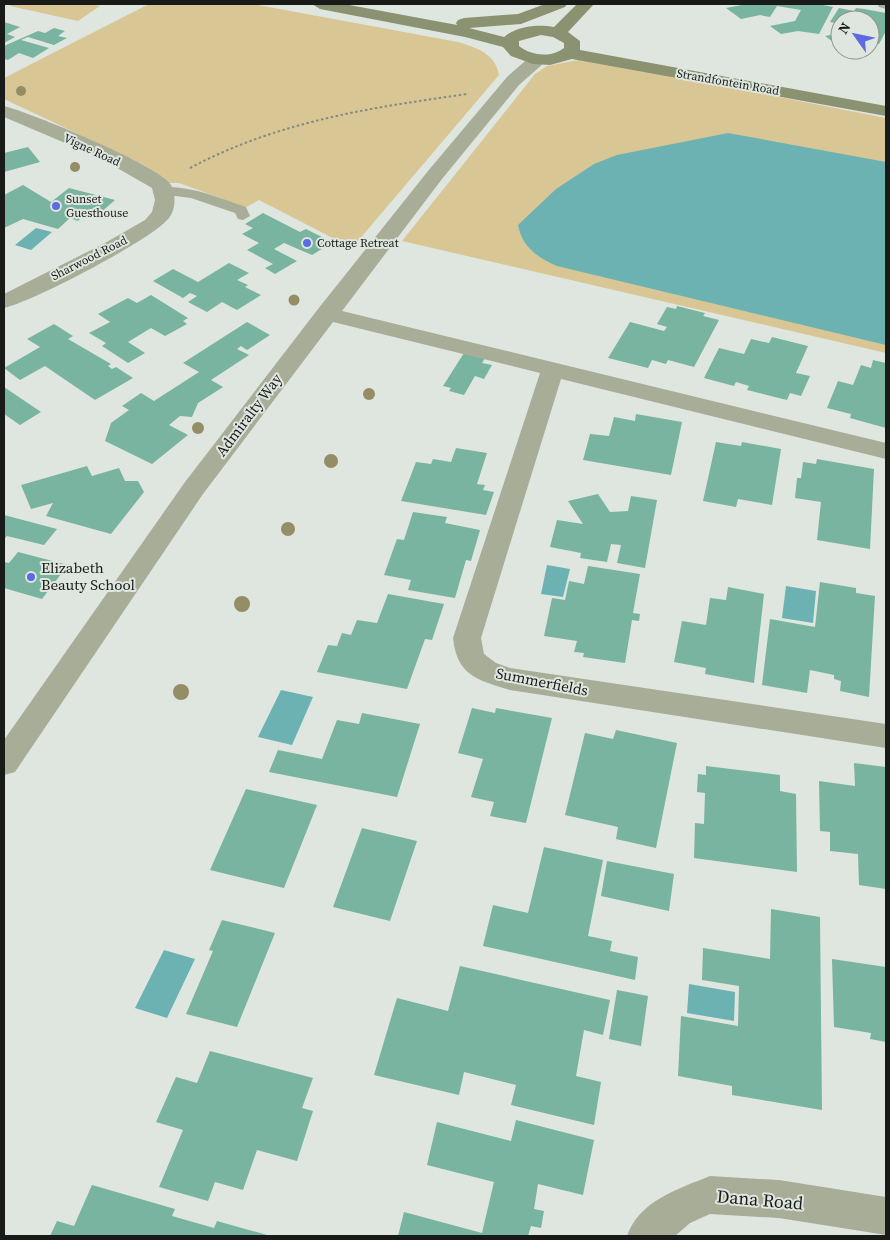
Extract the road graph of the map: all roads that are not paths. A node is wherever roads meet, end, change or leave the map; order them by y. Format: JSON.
{"nodes":[{"id":1,"x":320,"y":4,"type":"edge"},
{"id":2,"x":559,"y":4,"type":"edge"},
{"id":3,"x":572,"y":4,"type":"edge"},
{"id":4,"x":586,"y":4,"type":"edge"},
{"id":5,"x":427,"y":24,"type":"junction"},
{"id":6,"x":541,"y":30,"type":"junction"},
{"id":7,"x":558,"y":33,"type":"junction"},
{"id":8,"x":513,"y":40,"type":"junction"},
{"id":9,"x":569,"y":53,"type":"junction"},
{"id":10,"x":530,"y":58,"type":"junction"},
{"id":11,"x":4,"y":111,"type":"edge"},
{"id":12,"x":886,"y":111,"type":"edge"},
{"id":13,"x":163,"y":193,"type":"junction"},
{"id":14,"x":243,"y":216,"type":"dead end"},
{"id":15,"x":4,"y":302,"type":"edge"},
{"id":16,"x":326,"y":314,"type":"junction"},
{"id":17,"x":552,"y":370,"type":"junction"},
{"id":18,"x":886,"y":451,"type":"edge"},
{"id":19,"x":886,"y":736,"type":"edge"},
{"id":20,"x":4,"y":764,"type":"edge"},
{"id":21,"x":886,"y":1216,"type":"edge"},
{"id":22,"x":646,"y":1236,"type":"edge"}],
"edges":[{"from":1,"to":5,"type":"main road"},
{"from":2,"to":5,"type":"main road"},
{"from":3,"to":6,"type":"main road"},
{"from":4,"to":7,"type":"main road"},
{"from":5,"to":8,"type":"main road"},
{"from":6,"to":7,"type":"main road"},
{"from":6,"to":8,"type":"main road"},
{"from":7,"to":9,"type":"main road"},
{"from":8,"to":10,"type":"main road"},
{"from":9,"to":10,"type":"main road","name":"Strandfontein Road"},
{"from":9,"to":12,"type":"main road","name":"Strandfontein Road"},
{"from":10,"to":16,"type":"street","name":"Admiralty Way"},
{"from":11,"to":13,"type":"street","name":"Vigne Road"},
{"from":13,"to":14,"type":"lane"},
{"from":13,"to":15,"type":"street","name":"Sharwood Road"},
{"from":16,"to":17,"type":"street"},
{"from":16,"to":20,"type":"street","name":"Admiralty Way"},
{"from":17,"to":18,"type":"street"},
{"from":17,"to":19,"type":"street","name":"Summerfields"},
{"from":21,"to":22,"type":"street","name":"Dana Road"}]}
